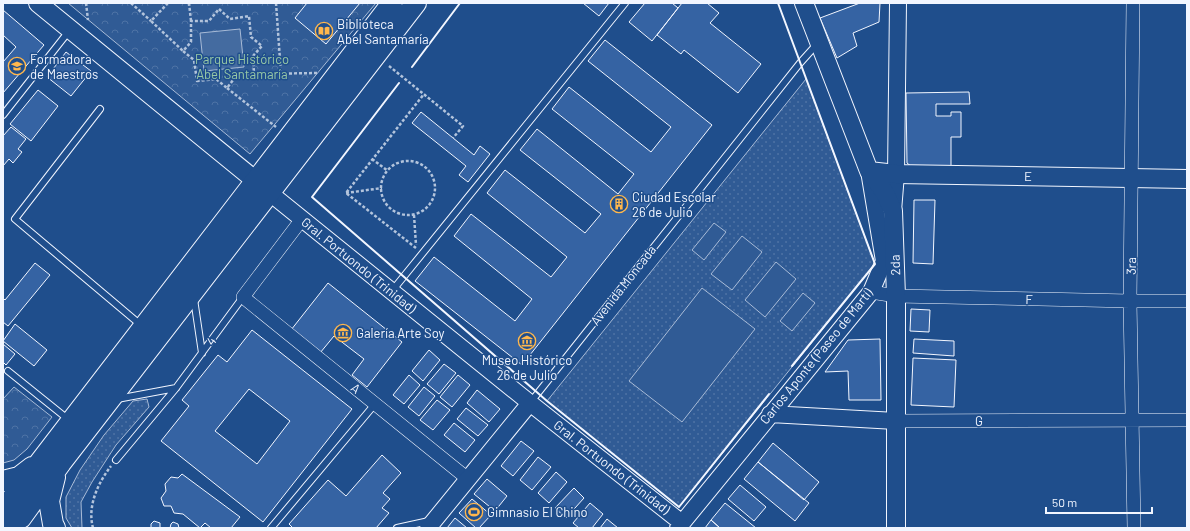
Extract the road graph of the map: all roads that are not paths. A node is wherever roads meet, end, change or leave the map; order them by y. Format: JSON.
{"nodes":[{"id":1,"x":38,"y":3,"type":"edge"},
{"id":2,"x":392,"y":3,"type":"edge"},
{"id":3,"x":416,"y":3,"type":"edge"},
{"id":4,"x":625,"y":3,"type":"edge"},
{"id":5,"x":804,"y":3,"type":"edge"},
{"id":6,"x":898,"y":3,"type":"edge"},
{"id":7,"x":1133,"y":3,"type":"edge"},
{"id":8,"x":71,"y":30,"type":"junction"},
{"id":9,"x":819,"y":42,"type":"junction"},
{"id":10,"x":100,"y":109,"type":"dead end"},
{"id":11,"x":3,"y":115,"type":"edge"},
{"id":12,"x":869,"y":171,"type":"junction"},
{"id":13,"x":896,"y":174,"type":"junction"},
{"id":14,"x":1132,"y":178,"type":"junction"},
{"id":15,"x":1187,"y":179,"type":"edge"},
{"id":16,"x":262,"y":187,"type":"junction"},
{"id":17,"x":893,"y":211,"type":"junction"},
{"id":18,"x":302,"y":219,"type":"junction"},
{"id":19,"x":392,"y":291,"type":"junction"},
{"id":20,"x":871,"y":292,"type":"junction"},
{"id":21,"x":193,"y":293,"type":"junction"},
{"id":22,"x":896,"y":296,"type":"junction"},
{"id":23,"x":243,"y":297,"type":"junction"},
{"id":24,"x":1130,"y":301,"type":"junction"},
{"id":25,"x":1187,"y":301,"type":"edge"},
{"id":26,"x":144,"y":327,"type":"junction"},
{"id":27,"x":202,"y":352,"type":"junction"},
{"id":28,"x":8,"y":371,"type":"dead end"},
{"id":29,"x":176,"y":388,"type":"junction"},
{"id":30,"x":110,"y":400,"type":"junction"},
{"id":31,"x":530,"y":403,"type":"junction"},
{"id":32,"x":375,"y":404,"type":"junction"},
{"id":33,"x":770,"y":414,"type":"junction"},
{"id":34,"x":1132,"y":420,"type":"junction"},
{"id":35,"x":1187,"y":420,"type":"edge"},
{"id":36,"x":70,"y":421,"type":"junction"},
{"id":37,"x":896,"y":421,"type":"junction"},
{"id":38,"x":116,"y":460,"type":"road end"},
{"id":39,"x":40,"y":461,"type":"junction"},
{"id":40,"x":61,"y":463,"type":"junction"},
{"id":41,"x":468,"y":479,"type":"junction"},
{"id":42,"x":3,"y":481,"type":"edge"},
{"id":43,"x":11,"y":516,"type":"edge"},
{"id":44,"x":431,"y":524,"type":"edge"},
{"id":45,"x":680,"y":526,"type":"edge"},
{"id":46,"x":55,"y":528,"type":"edge"},
{"id":47,"x":271,"y":528,"type":"edge"},
{"id":48,"x":397,"y":528,"type":"edge"},
{"id":49,"x":896,"y":528,"type":"edge"},
{"id":50,"x":1134,"y":528,"type":"edge"}],
"edges":[{"from":1,"to":8,"type":"main road","name":"Gral. Portuondo (Trinidad)"},
{"from":2,"to":16,"type":"main road"},
{"from":3,"to":16,"type":"main road"},
{"from":4,"to":19,"type":"lane"},
{"from":5,"to":9,"type":"main road","name":"Carlos Aponte (Paseo de Martí)"},
{"from":6,"to":13,"type":"street","name":"2da"},
{"from":7,"to":14,"type":"street","name":"3ra"},
{"from":8,"to":11,"type":"lane"},
{"from":8,"to":16,"type":"main road","name":"Gral. Portuondo (Trinidad)"},
{"from":9,"to":12,"type":"main road","name":"Carlos Aponte (Paseo de Martí)"},
{"from":9,"to":31,"type":"lane","name":"Avenida Moncada"},
{"from":10,"to":26,"type":"lane"},
{"from":12,"to":13,"type":"main road","name":"E"},
{"from":12,"to":17,"type":"main road"},
{"from":12,"to":20,"type":"street","name":"Carlos Aponte (Paseo de Martí)"},
{"from":13,"to":14,"type":"main road","name":"E"},
{"from":13,"to":17,"type":"street","name":"2da"},
{"from":14,"to":15,"type":"main road","name":"E"},
{"from":14,"to":24,"type":"street","name":"3ra"},
{"from":16,"to":18,"type":"street","name":"Gral. Portuondo (Trinidad)"},
{"from":16,"to":21,"type":"main road"},
{"from":16,"to":26,"type":"main road"},
{"from":17,"to":22,"type":"main road","name":"2da"},
{"from":18,"to":19,"type":"street","name":"Gral. Portuondo (Trinidad)"},
{"from":18,"to":23,"type":"street","name":"4"},
{"from":19,"to":31,"type":"street","name":"Gral. Portuondo (Trinidad)"},
{"from":20,"to":22,"type":"street","name":"F"},
{"from":20,"to":33,"type":"street","name":"Carlos Aponte (Paseo de Martí)"},
{"from":21,"to":27,"type":"lane"},
{"from":21,"to":30,"type":"main road"},
{"from":22,"to":24,"type":"street","name":"F"},
{"from":22,"to":37,"type":"main road","name":"2da"},
{"from":23,"to":27,"type":"lane","name":"4"},
{"from":23,"to":32,"type":"street","name":"A"},
{"from":24,"to":25,"type":"street","name":"F"},
{"from":24,"to":34,"type":"street","name":"3ra"},
{"from":26,"to":36,"type":"main road"},
{"from":27,"to":29,"type":"lane","name":"4"},
{"from":28,"to":36,"type":"lane"},
{"from":29,"to":30,"type":"lane"},
{"from":29,"to":38,"type":"lane","name":"4"},
{"from":30,"to":40,"type":"main road"},
{"from":31,"to":41,"type":"street","name":"Avenida Moncada"},
{"from":31,"to":45,"type":"street","name":"Gral. Portuondo (Trinidad)"},
{"from":32,"to":41,"type":"street","name":"A"},
{"from":32,"to":47,"type":"lane"},
{"from":33,"to":37,"type":"street","name":"G"},
{"from":33,"to":45,"type":"street","name":"Carlos Aponte (Paseo de Martí)"},
{"from":34,"to":35,"type":"street","name":"G"},
{"from":34,"to":37,"type":"street","name":"G"},
{"from":34,"to":50,"type":"street","name":"3ra"},
{"from":36,"to":39,"type":"main road"},
{"from":37,"to":49,"type":"main road","name":"2da"},
{"from":39,"to":42,"type":"main road"},
{"from":39,"to":43,"type":"main road"},
{"from":40,"to":43,"type":"main road"},
{"from":40,"to":46,"type":"main road"},
{"from":41,"to":44,"type":"street","name":"Avenida Moncada"},
{"from":44,"to":48,"type":"lane"}]}
